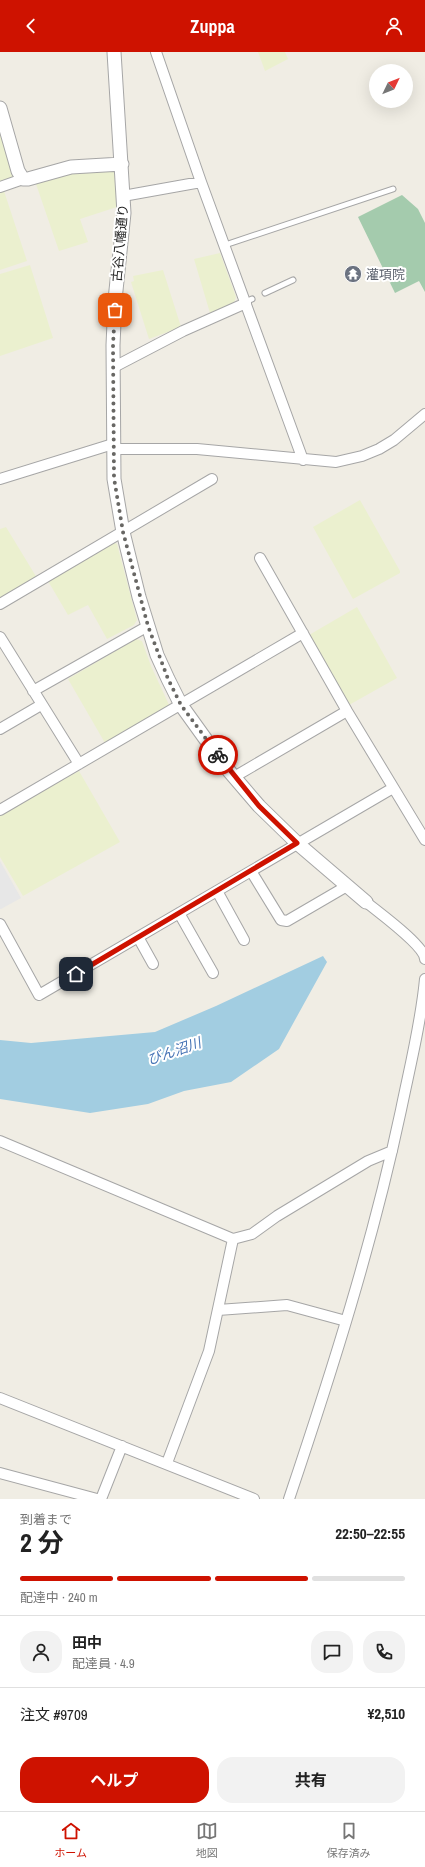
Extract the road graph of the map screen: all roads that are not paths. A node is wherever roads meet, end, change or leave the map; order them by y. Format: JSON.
{"nodes":[{"id":1,"x":114,"y":52,"type":"edge"},
{"id":2,"x":156,"y":52,"type":"edge"},
{"id":3,"x":0,"y":108,"type":"edge"},
{"id":4,"x":122,"y":164,"type":"junction"},
{"id":5,"x":23,"y":179,"type":"junction"},
{"id":6,"x":201,"y":182,"type":"junction"},
{"id":7,"x":0,"y":187,"type":"edge"},
{"id":8,"x":392,"y":189,"type":"dead end"},
{"id":9,"x":123,"y":196,"type":"junction"},
{"id":10,"x":225,"y":245,"type":"junction"},
{"id":11,"x":293,"y":280,"type":"dead end"},
{"id":12,"x":265,"y":293,"type":"dead end"},
{"id":13,"x":248,"y":301,"type":"junction"},
{"id":14,"x":114,"y":367,"type":"junction"},
{"id":15,"x":425,"y":414,"type":"edge"},
{"id":16,"x":113,"y":446,"type":"junction"},
{"id":17,"x":303,"y":460,"type":"junction"},
{"id":18,"x":0,"y":479,"type":"edge"},
{"id":19,"x":212,"y":479,"type":"dead end"},
{"id":20,"x":123,"y":532,"type":"junction"},
{"id":21,"x":260,"y":558,"type":"dead end"},
{"id":22,"x":0,"y":604,"type":"edge"},
{"id":23,"x":148,"y":626,"type":"junction"},
{"id":24,"x":303,"y":633,"type":"junction"},
{"id":25,"x":0,"y":637,"type":"edge"},
{"id":26,"x":34,"y":691,"type":"junction"},
{"id":27,"x":41,"y":705,"type":"junction"},
{"id":28,"x":181,"y":705,"type":"junction"},
{"id":29,"x":347,"y":711,"type":"junction"},
{"id":30,"x":0,"y":729,"type":"edge"},
{"id":31,"x":79,"y":764,"type":"junction"},
{"id":32,"x":234,"y":777,"type":"junction"},
{"id":33,"x":393,"y":788,"type":"junction"},
{"id":34,"x":0,"y":810,"type":"edge"},
{"id":35,"x":425,"y":840,"type":"edge"},
{"id":36,"x":297,"y":843,"type":"junction"},
{"id":37,"x":251,"y":871,"type":"junction"},
{"id":38,"x":347,"y":886,"type":"junction"},
{"id":39,"x":217,"y":891,"type":"junction"},
{"id":40,"x":366,"y":902,"type":"joint"},
{"id":41,"x":179,"y":913,"type":"junction"},
{"id":42,"x":0,"y":924,"type":"edge"},
{"id":43,"x":138,"y":937,"type":"junction"},
{"id":44,"x":244,"y":940,"type":"dead end"},
{"id":45,"x":425,"y":955,"type":"edge"},
{"id":46,"x":425,"y":959,"type":"edge"},
{"id":47,"x":153,"y":964,"type":"dead end"},
{"id":48,"x":213,"y":973,"type":"dead end"},
{"id":49,"x":425,"y":979,"type":"edge"},
{"id":50,"x":0,"y":1141,"type":"edge"},
{"id":51,"x":392,"y":1152,"type":"junction"},
{"id":52,"x":233,"y":1239,"type":"junction"},
{"id":53,"x":218,"y":1310,"type":"junction"},
{"id":54,"x":346,"y":1321,"type":"junction"},
{"id":55,"x":0,"y":1398,"type":"edge"},
{"id":56,"x":122,"y":1446,"type":"junction"},
{"id":57,"x":167,"y":1464,"type":"junction"},
{"id":58,"x":0,"y":1473,"type":"edge"},
{"id":59,"x":96,"y":1499,"type":"edge"},
{"id":60,"x":101,"y":1499,"type":"edge"},
{"id":61,"x":254,"y":1499,"type":"edge"},
{"id":62,"x":289,"y":1499,"type":"edge"}],
"edges":[{"from":1,"to":4,"type":"street","name":"古谷八幡通り"},
{"from":2,"to":6,"type":"street"},
{"from":3,"to":5,"type":"street"},
{"from":4,"to":5,"type":"street"},
{"from":4,"to":9,"type":"street","name":"古谷八幡通り"},
{"from":5,"to":7,"type":"street"},
{"from":6,"to":9,"type":"street"},
{"from":6,"to":10,"type":"street"},
{"from":8,"to":10,"type":"lane"},
{"from":9,"to":14,"type":"street","name":"古谷八幡通り"},
{"from":10,"to":13,"type":"street"},
{"from":11,"to":12,"type":"lane"},
{"from":13,"to":14,"type":"street"},
{"from":13,"to":17,"type":"street"},
{"from":14,"to":16,"type":"street","name":"古谷八幡通り"},
{"from":15,"to":17,"type":"street"},
{"from":16,"to":17,"type":"street"},
{"from":16,"to":18,"type":"street"},
{"from":16,"to":20,"type":"street","name":"古谷八幡通り"},
{"from":19,"to":20,"type":"street"},
{"from":20,"to":22,"type":"street"},
{"from":20,"to":23,"type":"street","name":"古谷八幡通り"},
{"from":21,"to":24,"type":"street"},
{"from":23,"to":26,"type":"street"},
{"from":23,"to":28,"type":"street","name":"古谷八幡通り"},
{"from":24,"to":28,"type":"street"},
{"from":24,"to":29,"type":"street"},
{"from":25,"to":26,"type":"street"},
{"from":26,"to":27,"type":"street"},
{"from":27,"to":30,"type":"street"},
{"from":27,"to":31,"type":"street"},
{"from":28,"to":31,"type":"street"},
{"from":28,"to":32,"type":"street","name":"古谷八幡通り"},
{"from":29,"to":32,"type":"street"},
{"from":29,"to":33,"type":"street"},
{"from":31,"to":34,"type":"street"},
{"from":32,"to":36,"type":"street","name":"古谷八幡通り"},
{"from":33,"to":35,"type":"street"},
{"from":33,"to":36,"type":"street"},
{"from":36,"to":37,"type":"street"},
{"from":36,"to":38,"type":"street","name":"古谷八幡通り"},
{"from":37,"to":38,"type":"street"},
{"from":37,"to":39,"type":"street"},
{"from":38,"to":40,"type":"street","name":"古谷八幡通り"},
{"from":39,"to":41,"type":"street"},
{"from":39,"to":44,"type":"street"},
{"from":40,"to":45,"type":"street"},
{"from":41,"to":43,"type":"street"},
{"from":41,"to":48,"type":"street"},
{"from":42,"to":43,"type":"street"},
{"from":43,"to":47,"type":"street"},
{"from":45,"to":46,"type":"street"},
{"from":49,"to":51,"type":"street"},
{"from":50,"to":52,"type":"street"},
{"from":51,"to":52,"type":"street"},
{"from":51,"to":54,"type":"street"},
{"from":52,"to":53,"type":"street"},
{"from":53,"to":54,"type":"street"},
{"from":53,"to":57,"type":"street"},
{"from":54,"to":62,"type":"street"},
{"from":55,"to":56,"type":"street"},
{"from":56,"to":57,"type":"street"},
{"from":56,"to":60,"type":"street"},
{"from":57,"to":61,"type":"street"},
{"from":58,"to":59,"type":"street"}]}
